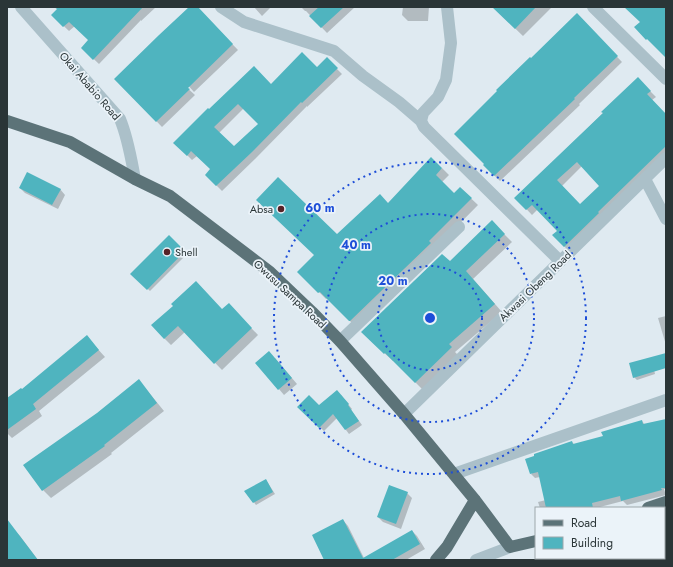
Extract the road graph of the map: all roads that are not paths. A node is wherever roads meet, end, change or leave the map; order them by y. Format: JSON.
{"nodes":[{"id":1,"x":221,"y":7,"type":"edge"},
{"id":2,"x":447,"y":7,"type":"edge"},
{"id":3,"x":593,"y":7,"type":"edge"},
{"id":4,"x":28,"y":10,"type":"edge"},
{"id":5,"x":666,"y":79,"type":"edge"},
{"id":6,"x":421,"y":121,"type":"junction"},
{"id":7,"x":7,"y":122,"type":"edge"},
{"id":8,"x":666,"y":158,"type":"edge"},
{"id":9,"x":135,"y":178,"type":"junction"},
{"id":10,"x":645,"y":178,"type":"junction"},
{"id":11,"x":666,"y":219,"type":"edge"},
{"id":12,"x":459,"y":227,"type":"dead end"},
{"id":13,"x":560,"y":261,"type":"junction"},
{"id":14,"x":340,"y":341,"type":"junction"},
{"id":15,"x":666,"y":400,"type":"edge"},
{"id":16,"x":404,"y":414,"type":"junction"},
{"id":17,"x":454,"y":474,"type":"junction"},
{"id":18,"x":475,"y":500,"type":"junction"},
{"id":19,"x":666,"y":502,"type":"edge"},
{"id":20,"x":651,"y":507,"type":"edge"},
{"id":21,"x":535,"y":541,"type":"edge"},
{"id":22,"x":510,"y":547,"type":"junction"},
{"id":23,"x":436,"y":560,"type":"edge"},
{"id":24,"x":476,"y":560,"type":"edge"}],
"edges":[{"from":1,"to":6,"type":"street"},
{"from":2,"to":6,"type":"street"},
{"from":3,"to":5,"type":"street"},
{"from":4,"to":9,"type":"street","name":"Okai Ababio Road"},
{"from":6,"to":13,"type":"street"},
{"from":7,"to":9,"type":"main road","name":"Owusu Sampa Road"},
{"from":8,"to":10,"type":"street","name":"Akwasi Obeng Road"},
{"from":9,"to":14,"type":"main road","name":"Owusu Sampa Road"},
{"from":10,"to":11,"type":"street"},
{"from":10,"to":13,"type":"street","name":"Akwasi Obeng Road"},
{"from":12,"to":14,"type":"street"},
{"from":13,"to":16,"type":"street","name":"Akwasi Obeng Road"},
{"from":14,"to":16,"type":"main road","name":"Owusu Sampa Road"},
{"from":15,"to":17,"type":"street"},
{"from":16,"to":17,"type":"main road","name":"Owusu Sampa Road"},
{"from":17,"to":18,"type":"main road","name":"Owusu Sampa Road"},
{"from":18,"to":22,"type":"main road","name":"Owusu Sampa Road"},
{"from":18,"to":23,"type":"main road"},
{"from":19,"to":20,"type":"main road"},
{"from":21,"to":22,"type":"main road"},
{"from":22,"to":24,"type":"street"}]}
